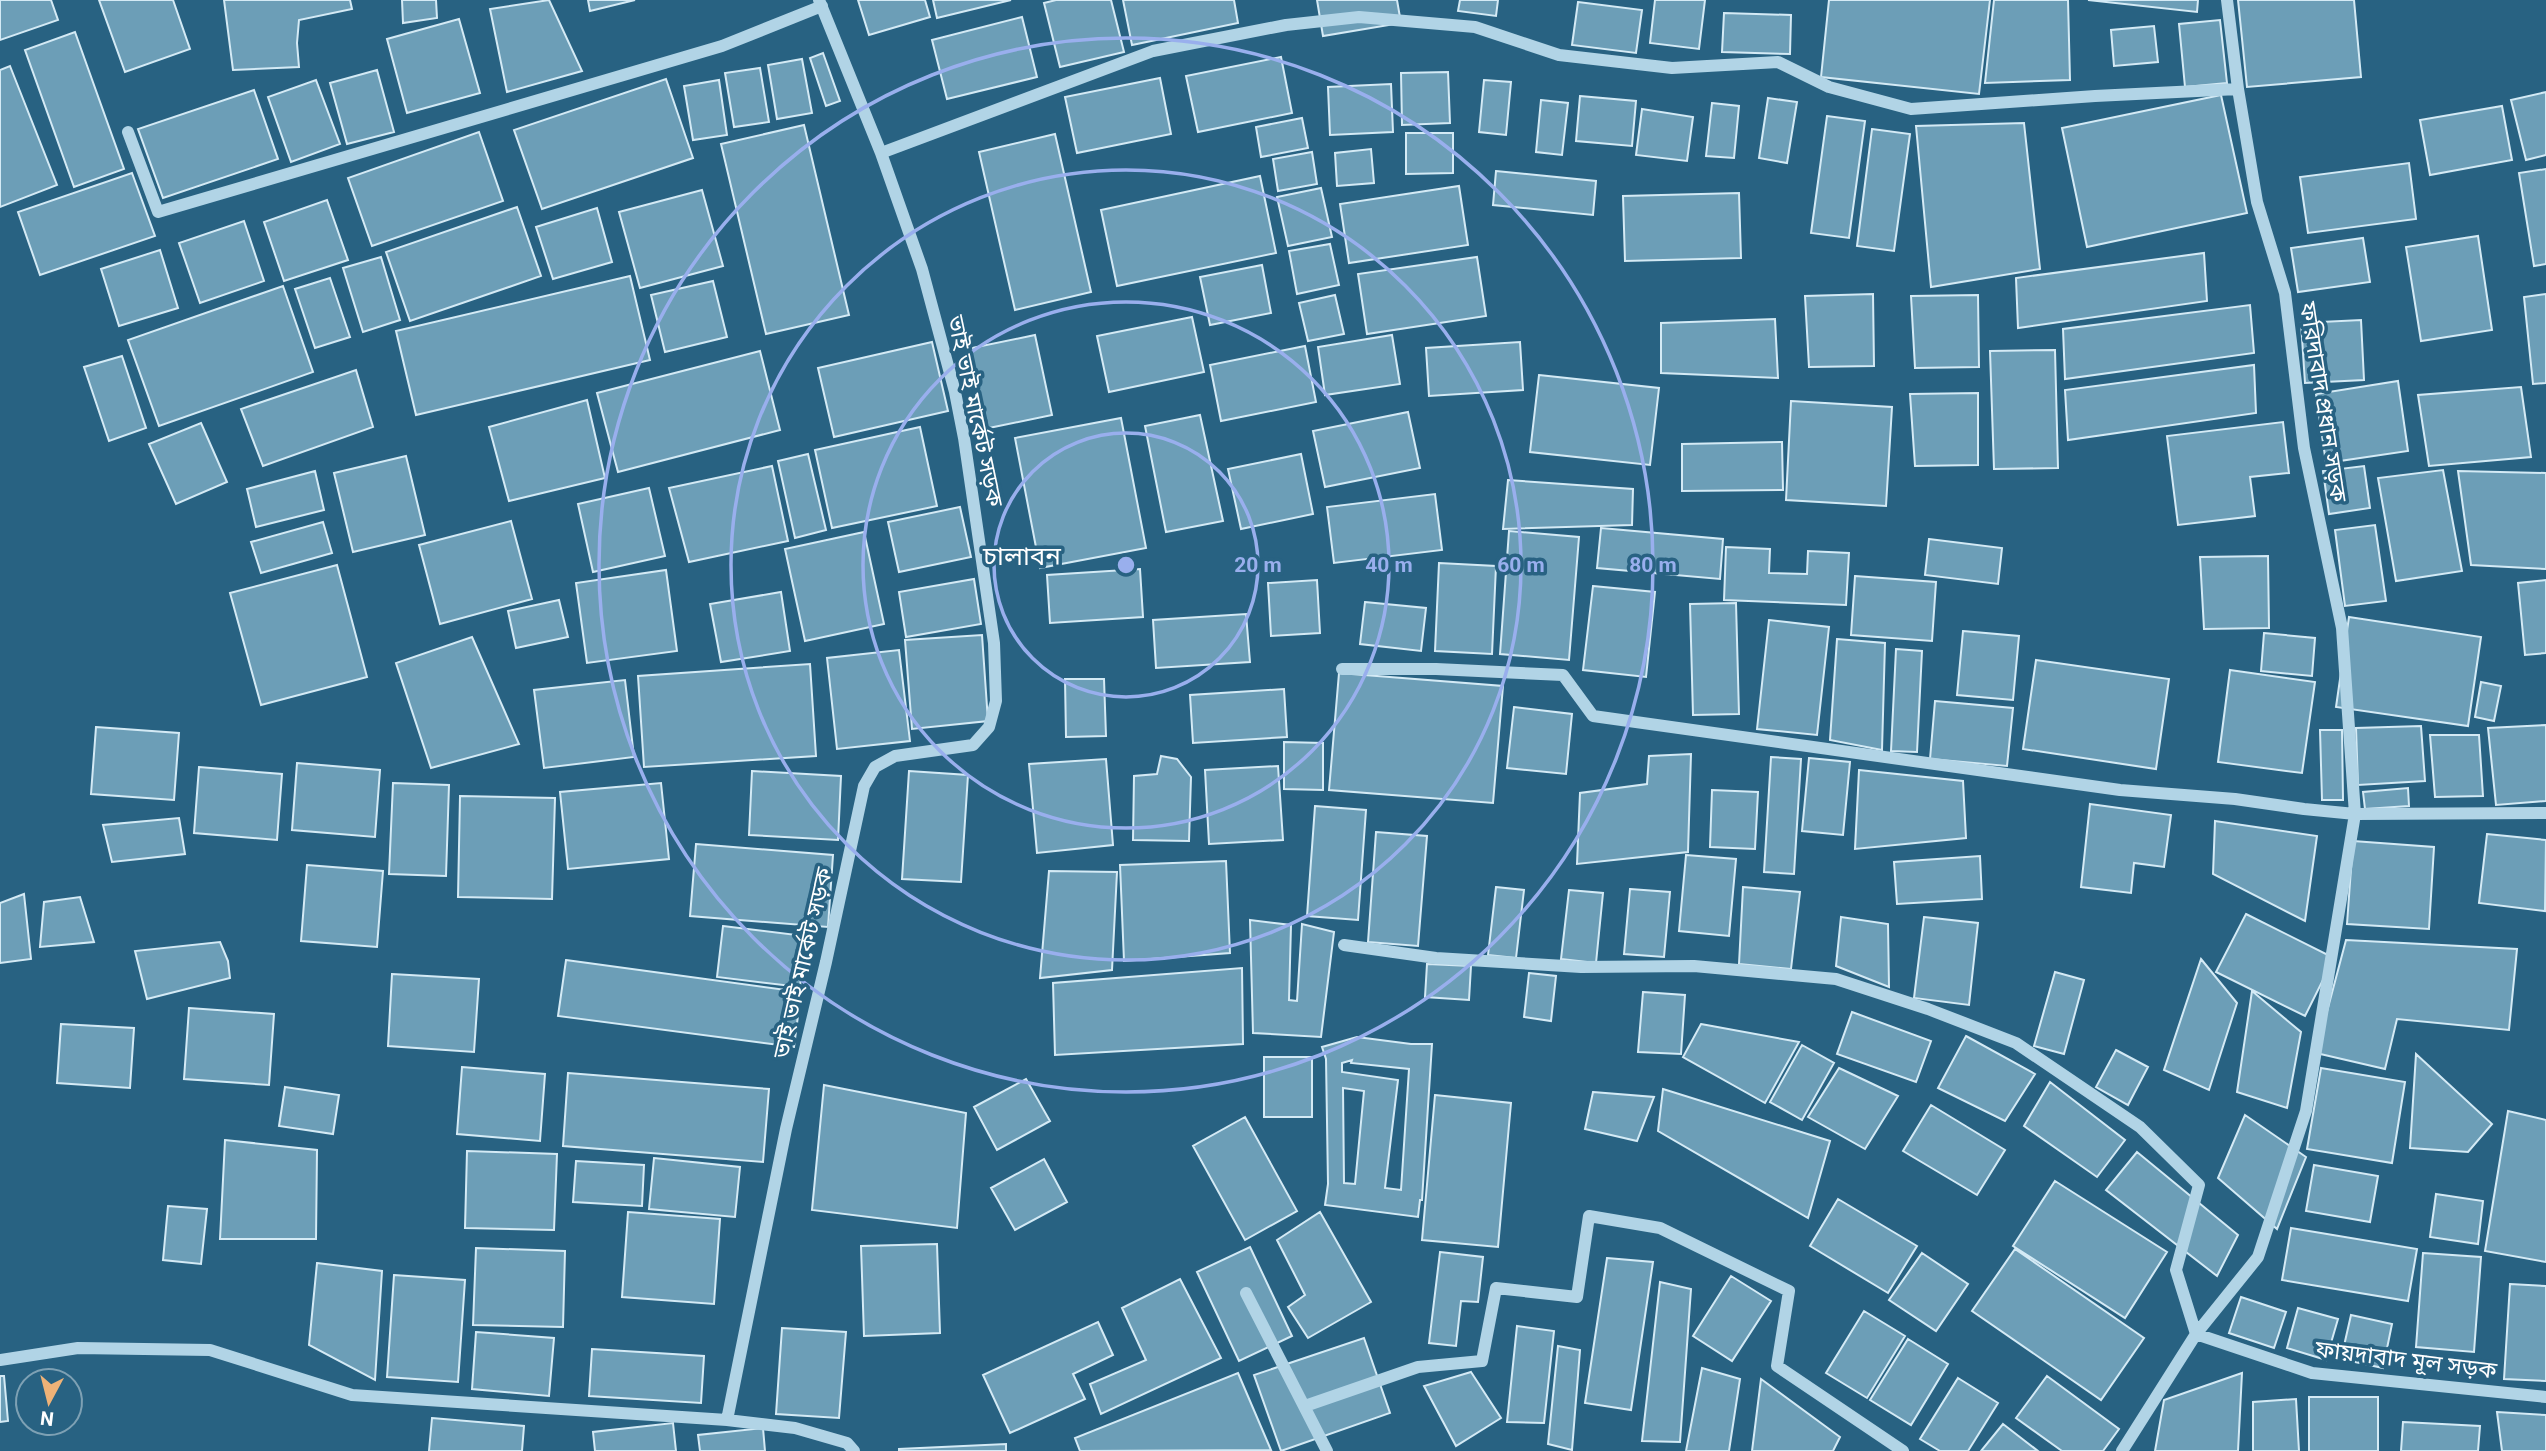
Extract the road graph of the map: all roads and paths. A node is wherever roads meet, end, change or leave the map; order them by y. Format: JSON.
{"nodes":[{"id":1,"x":2227,"y":0,"type":"edge"},
{"id":2,"x":820,"y":3,"type":"edge"},
{"id":3,"x":2238,"y":89,"type":"junction"},
{"id":4,"x":128,"y":131,"type":"dead end"},
{"id":5,"x":881,"y":153,"type":"junction"},
{"id":6,"x":1342,"y":669,"type":"dead end"},
{"id":7,"x":2546,"y":813,"type":"edge"},
{"id":8,"x":2355,"y":814,"type":"junction"},
{"id":9,"x":1344,"y":945,"type":"dead end"},
{"id":10,"x":1246,"y":1293,"type":"dead end"},
{"id":11,"x":2196,"y":1334,"type":"junction"},
{"id":12,"x":0,"y":1360,"type":"edge"},
{"id":13,"x":2546,"y":1397,"type":"edge"},
{"id":14,"x":1304,"y":1406,"type":"junction"},
{"id":15,"x":727,"y":1420,"type":"junction"},
{"id":16,"x":854,"y":1451,"type":"edge"},
{"id":17,"x":1327,"y":1451,"type":"edge"},
{"id":18,"x":1903,"y":1451,"type":"edge"},
{"id":19,"x":2122,"y":1451,"type":"edge"}],
"edges":[{"from":1,"to":3,"type":"street","name":"ফরিদাবাদ প্রধান সড়ক"},
{"from":2,"to":4,"type":"street"},
{"from":2,"to":5,"type":"street","name":"ভাই ভাই মার্কেট সড়ক"},
{"from":3,"to":5,"type":"street"},
{"from":3,"to":8,"type":"street","name":"ফরিদাবাদ প্রধান সড়ক"},
{"from":5,"to":15,"type":"street","name":"ভাই ভাই মার্কেট সড়ক"},
{"from":6,"to":8,"type":"street"},
{"from":7,"to":8,"type":"street"},
{"from":8,"to":11,"type":"street","name":"ফরিদাবাদ প্রধান সড়ক"},
{"from":9,"to":11,"type":"street"},
{"from":10,"to":14,"type":"street"},
{"from":11,"to":13,"type":"street","name":"ফায়দাবাদ মূল সড়ক"},
{"from":11,"to":19,"type":"street"},
{"from":12,"to":15,"type":"street"},
{"from":14,"to":17,"type":"street"},
{"from":14,"to":18,"type":"street"},
{"from":15,"to":16,"type":"street"}]}
